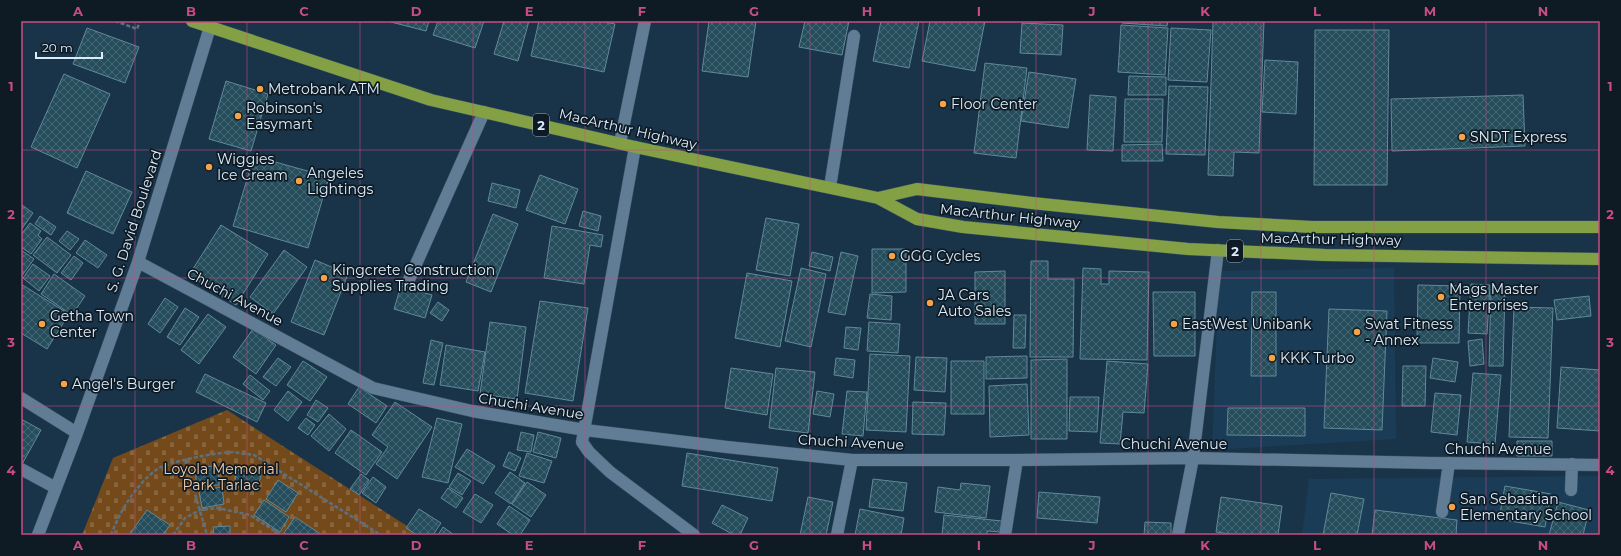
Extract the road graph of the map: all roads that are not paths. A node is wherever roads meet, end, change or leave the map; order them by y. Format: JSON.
{"nodes":[{"id":1,"x":192,"y":21,"type":"edge"},
{"id":2,"x":645,"y":21,"type":"edge"},
{"id":3,"x":210,"y":27,"type":"junction"},
{"id":4,"x":854,"y":36,"type":"dead end"},
{"id":5,"x":484,"y":112,"type":"junction"},
{"id":6,"x":620,"y":143,"type":"junction"},
{"id":7,"x":635,"y":147,"type":"junction"},
{"id":8,"x":830,"y":187,"type":"junction"},
{"id":9,"x":878,"y":198,"type":"junction"},
{"id":10,"x":1600,"y":227,"type":"edge"},
{"id":11,"x":1218,"y":250,"type":"junction"},
{"id":12,"x":1600,"y":259,"type":"edge"},
{"id":13,"x":138,"y":262,"type":"junction"},
{"id":14,"x":408,"y":282,"type":"dead end"},
{"id":15,"x":21,"y":398,"type":"edge"},
{"id":16,"x":584,"y":430,"type":"junction"},
{"id":17,"x":77,"y":433,"type":"junction"},
{"id":18,"x":1193,"y":458,"type":"junction"},
{"id":19,"x":852,"y":460,"type":"junction"},
{"id":20,"x":1017,"y":460,"type":"junction"},
{"id":21,"x":1449,"y":464,"type":"junction"},
{"id":22,"x":1572,"y":464,"type":"junction"},
{"id":23,"x":1600,"y":465,"type":"edge"},
{"id":24,"x":21,"y":469,"type":"edge"},
{"id":25,"x":56,"y":488,"type":"junction"},
{"id":26,"x":1571,"y":490,"type":"dead end"},
{"id":27,"x":1442,"y":512,"type":"dead end"},
{"id":28,"x":38,"y":535,"type":"edge"},
{"id":29,"x":694,"y":535,"type":"edge"},
{"id":30,"x":837,"y":535,"type":"edge"},
{"id":31,"x":1005,"y":535,"type":"edge"},
{"id":32,"x":1178,"y":535,"type":"edge"}],
"edges":[{"from":1,"to":3,"type":"highway","name":"MacArthur Highway","number":"2"},
{"from":2,"to":6,"type":"street"},
{"from":3,"to":5,"type":"highway","name":"MacArthur Highway","number":"2"},
{"from":3,"to":13,"type":"street","name":"S. G. David Boulevard"},
{"from":4,"to":8,"type":"street"},
{"from":5,"to":6,"type":"highway","name":"MacArthur Highway","number":"2"},
{"from":5,"to":14,"type":"street"},
{"from":6,"to":7,"type":"highway","name":"MacArthur Highway","number":"2"},
{"from":7,"to":8,"type":"highway","name":"MacArthur Highway","number":"2"},
{"from":7,"to":16,"type":"street"},
{"from":8,"to":9,"type":"highway","name":"MacArthur Highway","number":"2"},
{"from":9,"to":10,"type":"highway","name":"MacArthur Highway","number":"2"},
{"from":9,"to":11,"type":"highway","name":"MacArthur Highway","number":"2"},
{"from":11,"to":12,"type":"highway","name":"MacArthur Highway","number":"2"},
{"from":11,"to":18,"type":"street"},
{"from":13,"to":16,"type":"street","name":"Chuchi Avenue"},
{"from":13,"to":17,"type":"street","name":"S. G. David Boulevard"},
{"from":15,"to":17,"type":"street"},
{"from":16,"to":19,"type":"street","name":"Chuchi Avenue"},
{"from":16,"to":29,"type":"street"},
{"from":17,"to":25,"type":"street","name":"S. G. David Boulevard"},
{"from":18,"to":20,"type":"street","name":"Chuchi Avenue"},
{"from":18,"to":21,"type":"street","name":"Chuchi Avenue"},
{"from":18,"to":32,"type":"street"},
{"from":19,"to":20,"type":"street","name":"Chuchi Avenue"},
{"from":19,"to":30,"type":"street"},
{"from":20,"to":31,"type":"street"},
{"from":21,"to":22,"type":"street","name":"Chuchi Avenue"},
{"from":21,"to":27,"type":"street"},
{"from":22,"to":23,"type":"street","name":"Chuchi Avenue"},
{"from":22,"to":26,"type":"street"},
{"from":24,"to":25,"type":"street"},
{"from":25,"to":28,"type":"street","name":"S. G. David Boulevard"}]}
